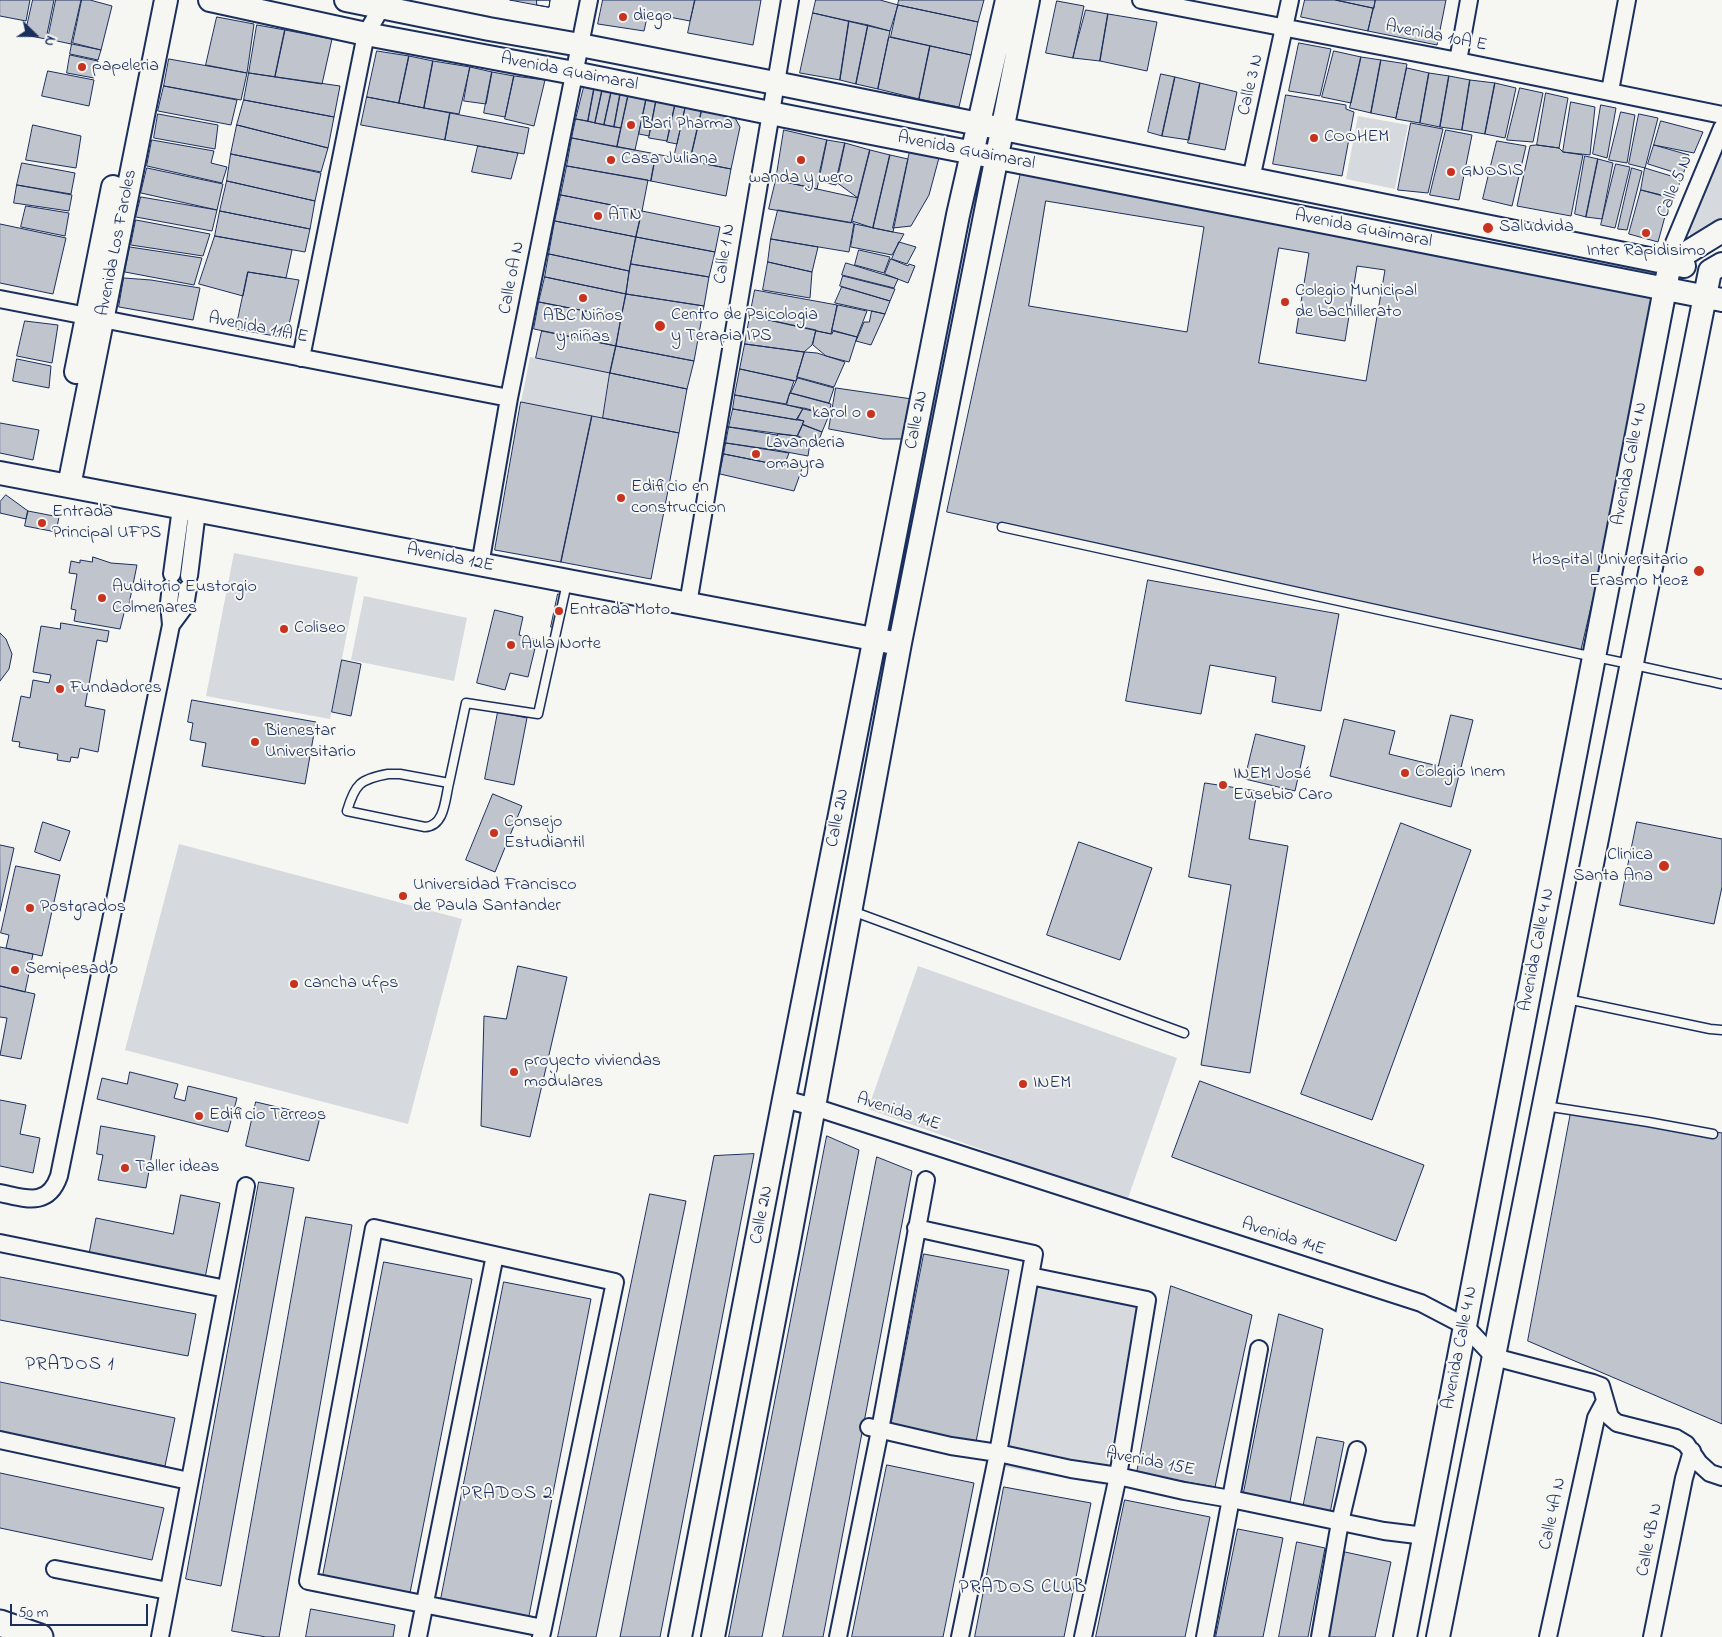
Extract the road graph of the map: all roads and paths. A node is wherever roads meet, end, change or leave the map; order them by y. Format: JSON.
{"nodes":[{"id":1,"x":150,"y":0,"type":"edge"},
{"id":2,"x":166,"y":0,"type":"edge"},
{"id":3,"x":210,"y":0,"type":"edge"},
{"id":4,"x":346,"y":0,"type":"edge"},
{"id":5,"x":588,"y":0,"type":"edge"},
{"id":6,"x":790,"y":0,"type":"edge"},
{"id":7,"x":1007,"y":0,"type":"edge"},
{"id":8,"x":1028,"y":0,"type":"edge"},
{"id":9,"x":1141,"y":0,"type":"edge"},
{"id":10,"x":1290,"y":0,"type":"edge"},
{"id":11,"x":1469,"y":0,"type":"edge"},
{"id":12,"x":1627,"y":0,"type":"edge"},
{"id":13,"x":382,"y":4,"type":"edge"},
{"id":14,"x":1285,"y":28,"type":"junction"},
{"id":15,"x":366,"y":34,"type":"junction"},
{"id":16,"x":580,"y":45,"type":"junction"},
{"id":17,"x":1458,"y":61,"type":"junction"},
{"id":18,"x":574,"y":73,"type":"junction"},
{"id":19,"x":775,"y":83,"type":"junction"},
{"id":20,"x":1610,"y":92,"type":"junction"},
{"id":21,"x":770,"y":114,"type":"junction"},
{"id":22,"x":1722,"y":115,"type":"edge"},
{"id":23,"x":978,"y":124,"type":"junction"},
{"id":24,"x":1722,"y":128,"type":"edge"},
{"id":25,"x":1003,"y":129,"type":"junction"},
{"id":26,"x":973,"y":153,"type":"junction"},
{"id":27,"x":998,"y":158,"type":"junction"},
{"id":28,"x":1251,"y":178,"type":"junction"},
{"id":29,"x":1722,"y":231,"type":"edge"},
{"id":30,"x":1670,"y":263,"type":"junction"},
{"id":31,"x":1718,"y":270,"type":"edge"},
{"id":32,"x":1665,"y":289,"type":"junction"},
{"id":33,"x":1714,"y":298,"type":"edge"},
{"id":34,"x":0,"y":299,"type":"edge"},
{"id":35,"x":95,"y":317,"type":"junction"},
{"id":36,"x":301,"y":358,"type":"junction"},
{"id":37,"x":509,"y":398,"type":"junction"},
{"id":38,"x":0,"y":473,"type":"edge"},
{"id":39,"x":62,"y":485,"type":"junction"},
{"id":40,"x":189,"y":509,"type":"junction"},
{"id":41,"x":1002,"y":527,"type":"dead end"},
{"id":42,"x":480,"y":564,"type":"junction"},
{"id":43,"x":567,"y":581,"type":"junction"},
{"id":44,"x":688,"y":604,"type":"junction"},
{"id":45,"x":171,"y":625,"type":"junction"},
{"id":46,"x":874,"y":640,"type":"junction"},
{"id":47,"x":900,"y":643,"type":"junction"},
{"id":48,"x":1594,"y":657,"type":"junction"},
{"id":49,"x":1632,"y":664,"type":"junction"},
{"id":50,"x":1722,"y":684,"type":"edge"},
{"id":51,"x":449,"y":783,"type":"junction"},
{"id":52,"x":1568,"y":794,"type":"junction"},
{"id":53,"x":1605,"y":800,"type":"junction"},
{"id":54,"x":850,"y":910,"type":"junction"},
{"id":55,"x":1565,"y":999,"type":"junction"},
{"id":56,"x":1722,"y":1030,"type":"edge"},
{"id":57,"x":1184,"y":1033,"type":"dead end"},
{"id":58,"x":1510,"y":1096,"type":"junction"},
{"id":59,"x":784,"y":1099,"type":"junction"},
{"id":60,"x":1544,"y":1104,"type":"junction"},
{"id":61,"x":814,"y":1107,"type":"junction"},
{"id":62,"x":1713,"y":1134,"type":"dead end"},
{"id":63,"x":926,"y":1180,"type":"dead end"},
{"id":64,"x":246,"y":1186,"type":"dead end"},
{"id":65,"x":0,"y":1193,"type":"edge"},
{"id":66,"x":916,"y":1228,"type":"junction"},
{"id":67,"x":0,"y":1243,"type":"edge"},
{"id":68,"x":757,"y":1246,"type":"junction"},
{"id":69,"x":787,"y":1252,"type":"junction"},
{"id":70,"x":495,"y":1255,"type":"junction"},
{"id":71,"x":1030,"y":1276,"type":"junction"},
{"id":72,"x":226,"y":1289,"type":"junction"},
{"id":73,"x":1465,"y":1326,"type":"junction"},
{"id":74,"x":1259,"y":1349,"type":"dead end"},
{"id":75,"x":1494,"y":1357,"type":"junction"},
{"id":76,"x":1604,"y":1397,"type":"junction"},
{"id":77,"x":875,"y":1429,"type":"junction"},
{"id":78,"x":0,"y":1440,"type":"edge"},
{"id":79,"x":1357,"y":1450,"type":"dead end"},
{"id":80,"x":1692,"y":1451,"type":"junction"},
{"id":81,"x":998,"y":1453,"type":"junction"},
{"id":82,"x":1118,"y":1476,"type":"junction"},
{"id":83,"x":1722,"y":1477,"type":"edge"},
{"id":84,"x":189,"y":1480,"type":"junction"},
{"id":85,"x":710,"y":1480,"type":"junction"},
{"id":86,"x":741,"y":1486,"type":"junction"},
{"id":87,"x":1231,"y":1498,"type":"junction"},
{"id":88,"x":1340,"y":1522,"type":"junction"},
{"id":89,"x":1425,"y":1536,"type":"junction"},
{"id":90,"x":55,"y":1569,"type":"dead end"},
{"id":91,"x":168,"y":1591,"type":"junction"},
{"id":92,"x":425,"y":1604,"type":"junction"},
{"id":93,"x":0,"y":1622,"type":"edge"},
{"id":94,"x":542,"y":1632,"type":"edge"},
{"id":95,"x":40,"y":1637,"type":"edge"},
{"id":96,"x":160,"y":1637,"type":"edge"},
{"id":97,"x":418,"y":1637,"type":"edge"},
{"id":98,"x":680,"y":1637,"type":"edge"},
{"id":99,"x":713,"y":1637,"type":"edge"},
{"id":100,"x":838,"y":1637,"type":"edge"},
{"id":101,"x":960,"y":1637,"type":"edge"},
{"id":102,"x":1083,"y":1637,"type":"edge"},
{"id":103,"x":1205,"y":1637,"type":"edge"},
{"id":104,"x":1320,"y":1637,"type":"edge"},
{"id":105,"x":1405,"y":1637,"type":"edge"},
{"id":106,"x":1438,"y":1637,"type":"edge"},
{"id":107,"x":1548,"y":1637,"type":"edge"},
{"id":108,"x":1652,"y":1637,"type":"edge"}],
"edges":[{"from":1,"to":35,"type":"street","name":"Avenida Los Faroles"},
{"from":2,"to":35,"type":"street","name":"Avenida Los Faroles"},
{"from":3,"to":15,"type":"street","name":"Avenida Guaimaral"},
{"from":4,"to":13,"type":"street","name":"Avenida Guaimaral"},
{"from":5,"to":16,"type":"street","name":"Calle 0A N"},
{"from":6,"to":19,"type":"street","name":"Calle 1 N"},
{"from":7,"to":23,"type":"street","name":"Calle 2N"},
{"from":8,"to":25,"type":"street","name":"Calle 2N"},
{"from":9,"to":14,"type":"street","name":"Avenida 10A E"},
{"from":10,"to":14,"type":"street","name":"Calle 3 N"},
{"from":11,"to":17,"type":"street"},
{"from":12,"to":20,"type":"street"},
{"from":13,"to":15,"type":"street"},
{"from":13,"to":16,"type":"street","name":"Avenida Guaimaral"},
{"from":14,"to":17,"type":"street","name":"Avenida 10A E"},
{"from":14,"to":28,"type":"street","name":"Calle 3 N"},
{"from":15,"to":18,"type":"street","name":"Avenida Guaimaral"},
{"from":15,"to":36,"type":"street"},
{"from":16,"to":18,"type":"street","name":"Calle 0A N"},
{"from":16,"to":19,"type":"street","name":"Avenida Guaimaral"},
{"from":17,"to":20,"type":"street","name":"Avenida 10A E"},
{"from":18,"to":21,"type":"street","name":"Avenida Guaimaral"},
{"from":18,"to":37,"type":"street","name":"Calle 0A N"},
{"from":19,"to":21,"type":"street","name":"Calle 1 N"},
{"from":19,"to":23,"type":"street","name":"Avenida Guaimaral"},
{"from":20,"to":22,"type":"street","name":"Avenida 10A E"},
{"from":21,"to":26,"type":"street","name":"Avenida Guaimaral"},
{"from":21,"to":44,"type":"street","name":"Calle 1 N"},
{"from":23,"to":25,"type":"street","name":"Avenida Guaimaral"},
{"from":23,"to":26,"type":"street","name":"Calle 2N"},
{"from":24,"to":30,"type":"street","name":"Calle 5 N"},
{"from":25,"to":27,"type":"street","name":"Calle 2N"},
{"from":25,"to":28,"type":"street","name":"Avenida Guaimaral"},
{"from":26,"to":27,"type":"street","name":"Avenida Guaimaral"},
{"from":26,"to":46,"type":"street","name":"Calle 2N"},
{"from":27,"to":32,"type":"street","name":"Avenida Guaimaral"},
{"from":27,"to":47,"type":"street","name":"Calle 2N"},
{"from":28,"to":30,"type":"street","name":"Avenida Guaimaral"},
{"from":29,"to":30,"type":"street"},
{"from":30,"to":31,"type":"street","name":"Avenida Guaimaral"},
{"from":30,"to":32,"type":"street","name":"Avenida Calle 4 N"},
{"from":31,"to":33,"type":"street","name":"Avenida Calle 4 N"},
{"from":32,"to":33,"type":"street","name":"Avenida Guaimaral"},
{"from":32,"to":48,"type":"street","name":"Avenida Calle 4 N"},
{"from":33,"to":49,"type":"street","name":"Avenida Calle 4 N"},
{"from":34,"to":35,"type":"street","name":"Avenida 11A E"},
{"from":35,"to":36,"type":"street","name":"Avenida 11A E"},
{"from":35,"to":39,"type":"street","name":"Avenida Los Faroles"},
{"from":36,"to":37,"type":"street","name":"Avenida 11A E"},
{"from":37,"to":42,"type":"street","name":"Calle 0A N"},
{"from":38,"to":39,"type":"street","name":"Avenida 12E"},
{"from":39,"to":40,"type":"street","name":"Avenida 12E"},
{"from":40,"to":42,"type":"street","name":"Avenida 12E"},
{"from":40,"to":45,"type":"street"},
{"from":40,"to":45,"type":"street"},
{"from":41,"to":48,"type":"lane"},
{"from":42,"to":43,"type":"street","name":"Avenida 12E"},
{"from":43,"to":44,"type":"street","name":"Avenida 12E"},
{"from":43,"to":51,"type":"lane"},
{"from":44,"to":46,"type":"street","name":"Avenida 12E"},
{"from":45,"to":65,"type":"street"},
{"from":46,"to":47,"type":"street","name":"Avenida 12E"},
{"from":46,"to":59,"type":"street","name":"Calle 2N"},
{"from":47,"to":54,"type":"street","name":"Calle 2N"},
{"from":48,"to":49,"type":"lane"},
{"from":48,"to":52,"type":"street","name":"Avenida Calle 4 N"},
{"from":49,"to":50,"type":"lane"},
{"from":49,"to":53,"type":"street","name":"Avenida Calle 4 N"},
{"from":51,"to":51,"type":"lane"},
{"from":52,"to":53,"type":"street"},
{"from":52,"to":58,"type":"street","name":"Avenida Calle 4 N"},
{"from":53,"to":55,"type":"street","name":"Avenida Calle 4 N"},
{"from":54,"to":57,"type":"lane"},
{"from":54,"to":61,"type":"street","name":"Calle 2N"},
{"from":55,"to":56,"type":"lane"},
{"from":55,"to":60,"type":"street","name":"Avenida Calle 4 N"},
{"from":58,"to":60,"type":"street"},
{"from":58,"to":73,"type":"street","name":"Avenida Calle 4 N"},
{"from":59,"to":61,"type":"street","name":"Avenida 14E"},
{"from":59,"to":68,"type":"street","name":"Calle 2N"},
{"from":60,"to":62,"type":"lane"},
{"from":60,"to":75,"type":"street","name":"Avenida Calle 4 N"},
{"from":61,"to":69,"type":"street","name":"Calle 2N"},
{"from":61,"to":73,"type":"street","name":"Avenida 14E"},
{"from":63,"to":66,"type":"street"},
{"from":64,"to":72,"type":"street"},
{"from":66,"to":71,"type":"street"},
{"from":66,"to":77,"type":"street"},
{"from":67,"to":72,"type":"street"},
{"from":68,"to":69,"type":"street"},
{"from":68,"to":85,"type":"street","name":"Calle 2N"},
{"from":69,"to":86,"type":"street","name":"Calle 2N"},
{"from":70,"to":92,"type":"street"},
{"from":70,"to":92,"type":"street"},
{"from":70,"to":94,"type":"street"},
{"from":71,"to":81,"type":"street"},
{"from":71,"to":82,"type":"street"},
{"from":72,"to":84,"type":"street"},
{"from":73,"to":75,"type":"street","name":"Avenida 14E"},
{"from":73,"to":89,"type":"street","name":"Avenida Calle 4 N"},
{"from":74,"to":87,"type":"street"},
{"from":75,"to":76,"type":"street"},
{"from":75,"to":106,"type":"street","name":"Avenida Calle 4 N"},
{"from":76,"to":80,"type":"street"},
{"from":76,"to":107,"type":"street","name":"Calle 4A N"},
{"from":77,"to":81,"type":"street","name":"Avenida 15E"},
{"from":77,"to":100,"type":"street"},
{"from":78,"to":84,"type":"street"},
{"from":79,"to":88,"type":"street"},
{"from":80,"to":83,"type":"street"},
{"from":80,"to":108,"type":"street","name":"Calle 4B N"},
{"from":81,"to":82,"type":"street","name":"Avenida 15E"},
{"from":81,"to":101,"type":"street"},
{"from":82,"to":87,"type":"street","name":"Avenida 15E"},
{"from":82,"to":102,"type":"street"},
{"from":84,"to":91,"type":"street"},
{"from":85,"to":86,"type":"street"},
{"from":85,"to":98,"type":"street","name":"Calle 2N"},
{"from":86,"to":99,"type":"street","name":"Calle 2N"},
{"from":87,"to":88,"type":"street","name":"Avenida 15E"},
{"from":87,"to":103,"type":"street"},
{"from":88,"to":89,"type":"street","name":"Avenida 15E"},
{"from":88,"to":104,"type":"street"},
{"from":89,"to":105,"type":"street","name":"Avenida Calle 4 N"},
{"from":90,"to":91,"type":"street"},
{"from":91,"to":96,"type":"street"},
{"from":92,"to":94,"type":"street"},
{"from":92,"to":97,"type":"street"},
{"from":93,"to":95,"type":"main road"}]}
